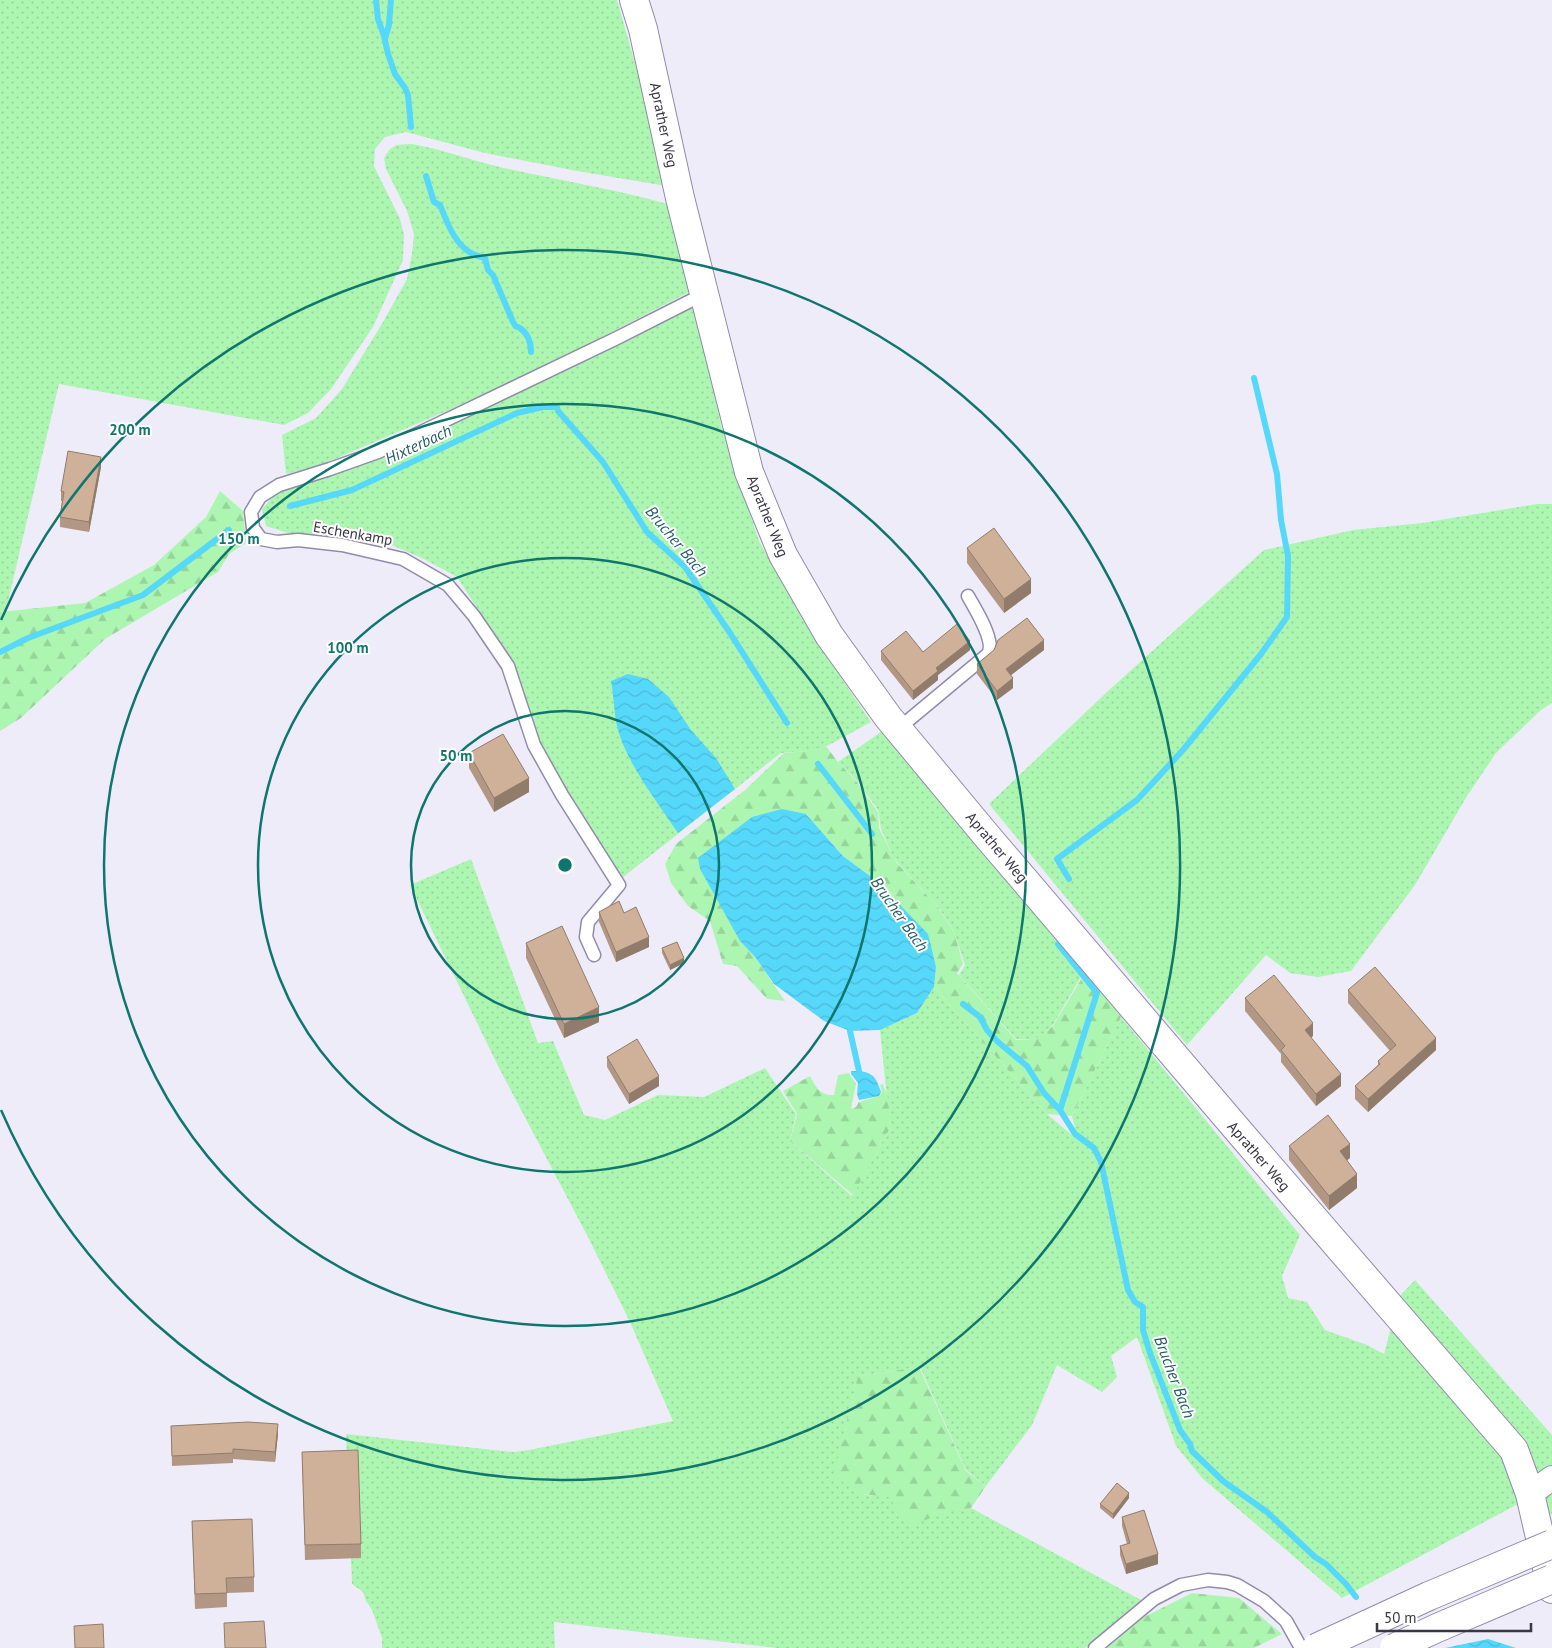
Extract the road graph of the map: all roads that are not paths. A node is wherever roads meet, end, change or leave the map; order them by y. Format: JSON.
{"nodes":[{"id":1,"x":634,"y":0,"type":"edge"},
{"id":2,"x":704,"y":294,"type":"junction"},
{"id":3,"x":968,"y":596,"type":"dead end"},
{"id":4,"x":898,"y":729,"type":"junction"},
{"id":5,"x":594,"y":955,"type":"dead end"},
{"id":6,"x":1552,"y":1478,"type":"edge"},
{"id":7,"x":1530,"y":1494,"type":"junction"},
{"id":8,"x":1552,"y":1544,"type":"edge"},
{"id":9,"x":1552,"y":1579,"type":"edge"},
{"id":10,"x":1552,"y":1589,"type":"edge"},
{"id":11,"x":1095,"y":1648,"type":"edge"},
{"id":12,"x":1301,"y":1648,"type":"edge"},
{"id":13,"x":1316,"y":1648,"type":"edge"},
{"id":14,"x":1394,"y":1648,"type":"edge"}],
"edges":[{"from":1,"to":2,"type":"main road","name":"Aprather Weg"},
{"from":2,"to":4,"type":"main road","name":"Aprather Weg"},
{"from":2,"to":5,"type":"lane","name":"Eschenkamp"},
{"from":3,"to":4,"type":"lane"},
{"from":4,"to":7,"type":"main road","name":"Aprather Weg"},
{"from":6,"to":7,"type":"street"},
{"from":7,"to":10,"type":"main road","name":"Aprather Weg"},
{"from":8,"to":13,"type":"main road","bridge":true},
{"from":9,"to":14,"type":"main road","bridge":true},
{"from":11,"to":12,"type":"lane"}]}
